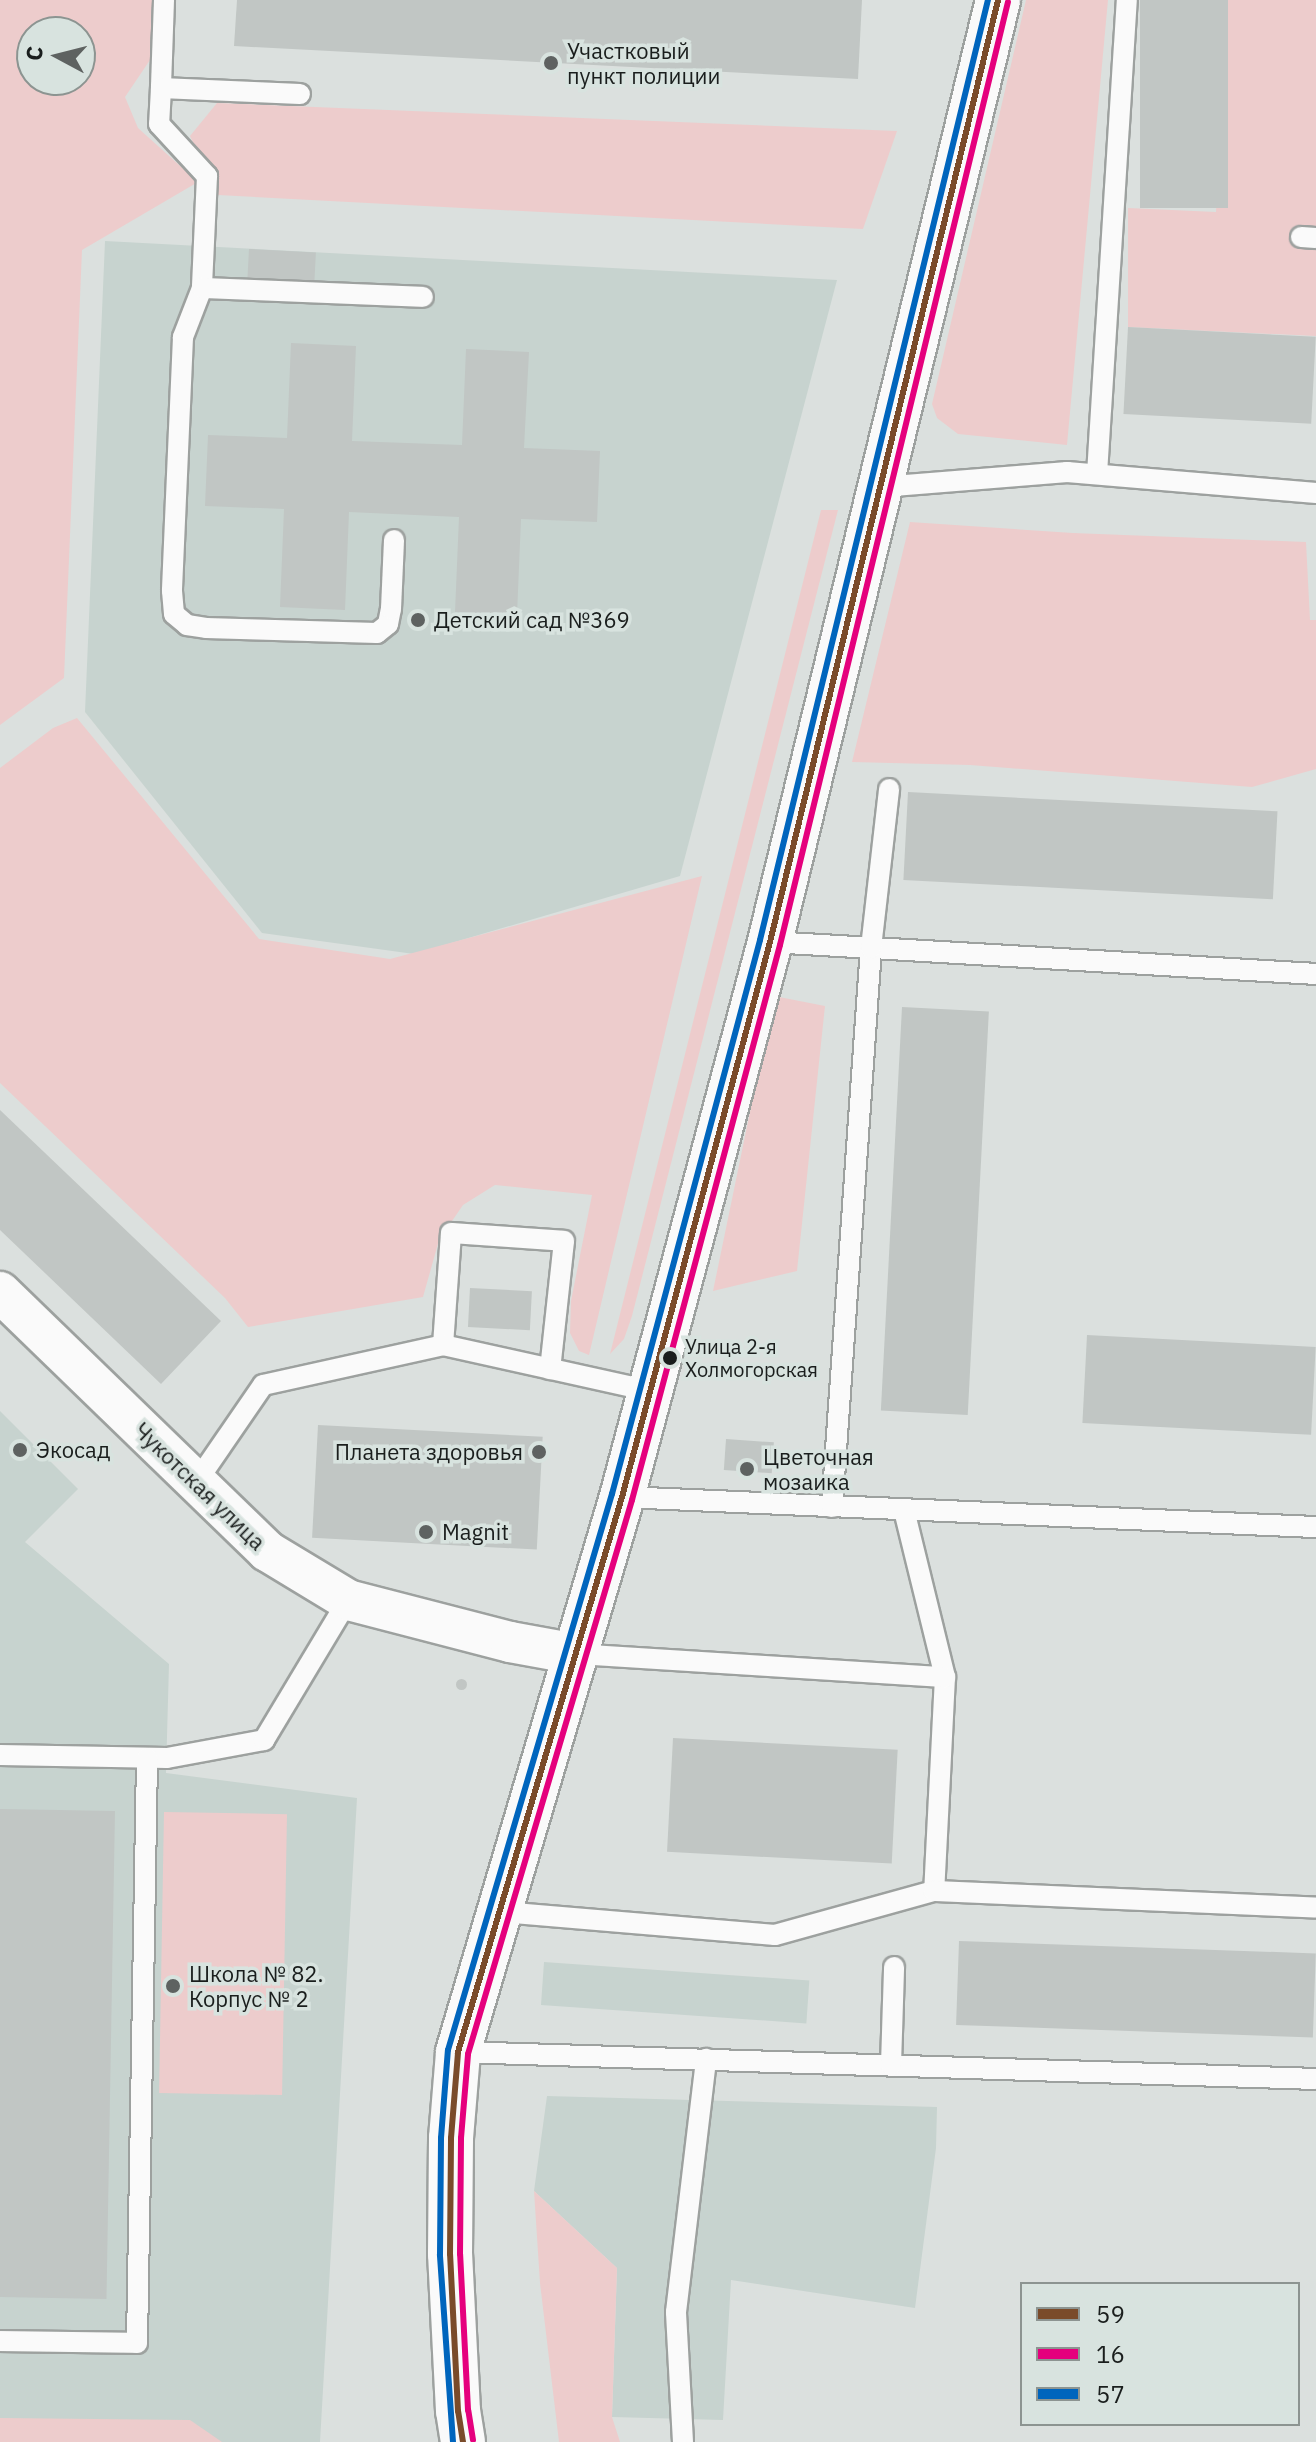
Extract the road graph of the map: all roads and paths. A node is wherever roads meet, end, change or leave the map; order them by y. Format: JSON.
{"nodes":[{"id":1,"x":164,"y":0,"type":"edge"},
{"id":2,"x":998,"y":0,"type":"edge"},
{"id":3,"x":1127,"y":0,"type":"edge"},
{"id":4,"x":161,"y":88,"type":"junction"},
{"id":5,"x":300,"y":94,"type":"dead end"},
{"id":6,"x":202,"y":288,"type":"junction"},
{"id":7,"x":423,"y":297,"type":"dead end"},
{"id":8,"x":1097,"y":474,"type":"junction"},
{"id":9,"x":881,"y":487,"type":"junction"},
{"id":10,"x":1316,"y":493,"type":"edge"},
{"id":11,"x":394,"y":540,"type":"dead end"},
{"id":12,"x":889,"y":789,"type":"dead end"},
{"id":13,"x":770,"y":942,"type":"junction"},
{"id":14,"x":871,"y":948,"type":"junction"},
{"id":15,"x":1316,"y":974,"type":"edge"},
{"id":16,"x":0,"y":1292,"type":"edge"},
{"id":17,"x":443,"y":1345,"type":"junction"},
{"id":18,"x":550,"y":1369,"type":"junction"},
{"id":19,"x":650,"y":1391,"type":"junction"},
{"id":20,"x":195,"y":1484,"type":"junction"},
{"id":21,"x":622,"y":1497,"type":"junction"},
{"id":22,"x":832,"y":1507,"type":"junction"},
{"id":23,"x":904,"y":1510,"type":"junction"},
{"id":24,"x":1316,"y":1527,"type":"edge"},
{"id":25,"x":348,"y":1600,"type":"junction"},
{"id":26,"x":576,"y":1654,"type":"junction"},
{"id":27,"x":945,"y":1677,"type":"junction"},
{"id":28,"x":0,"y":1755,"type":"edge"},
{"id":29,"x":147,"y":1758,"type":"junction"},
{"id":30,"x":934,"y":1891,"type":"junction"},
{"id":31,"x":1316,"y":1908,"type":"edge"},
{"id":32,"x":502,"y":1912,"type":"junction"},
{"id":33,"x":894,"y":1967,"type":"dead end"},
{"id":34,"x":458,"y":2052,"type":"junction"},
{"id":35,"x":706,"y":2059,"type":"junction"},
{"id":36,"x":891,"y":2065,"type":"junction"},
{"id":37,"x":1316,"y":2079,"type":"edge"},
{"id":38,"x":0,"y":2341,"type":"edge"},
{"id":39,"x":463,"y":2442,"type":"edge"},
{"id":40,"x":683,"y":2442,"type":"edge"}],
"edges":[{"from":1,"to":4,"type":"lane"},
{"from":2,"to":9,"type":"main road"},
{"from":3,"to":8,"type":"lane"},
{"from":4,"to":5,"type":"lane"},
{"from":4,"to":6,"type":"lane"},
{"from":6,"to":7,"type":"lane"},
{"from":6,"to":11,"type":"lane"},
{"from":8,"to":9,"type":"lane"},
{"from":8,"to":10,"type":"lane"},
{"from":9,"to":13,"type":"main road"},
{"from":12,"to":14,"type":"lane"},
{"from":13,"to":14,"type":"lane"},
{"from":13,"to":19,"type":"main road"},
{"from":14,"to":15,"type":"lane"},
{"from":14,"to":22,"type":"lane"},
{"from":16,"to":20,"type":"street","name":"Чукотская улица"},
{"from":17,"to":18,"type":"lane"},
{"from":17,"to":18,"type":"lane"},
{"from":17,"to":20,"type":"lane"},
{"from":18,"to":19,"type":"lane"},
{"from":19,"to":21,"type":"main road"},
{"from":20,"to":25,"type":"street","name":"Чукотская улица"},
{"from":21,"to":22,"type":"lane"},
{"from":21,"to":26,"type":"main road"},
{"from":22,"to":23,"type":"lane"},
{"from":23,"to":24,"type":"lane"},
{"from":23,"to":27,"type":"lane"},
{"from":25,"to":26,"type":"street","name":"Чукотская улица"},
{"from":25,"to":29,"type":"lane"},
{"from":26,"to":27,"type":"lane"},
{"from":26,"to":32,"type":"main road"},
{"from":27,"to":30,"type":"lane"},
{"from":28,"to":29,"type":"lane"},
{"from":29,"to":38,"type":"lane"},
{"from":30,"to":31,"type":"lane"},
{"from":30,"to":32,"type":"lane"},
{"from":32,"to":34,"type":"main road"},
{"from":33,"to":36,"type":"lane"},
{"from":34,"to":35,"type":"lane"},
{"from":34,"to":39,"type":"main road"},
{"from":35,"to":36,"type":"lane"},
{"from":35,"to":40,"type":"lane"},
{"from":36,"to":37,"type":"lane"}]}
